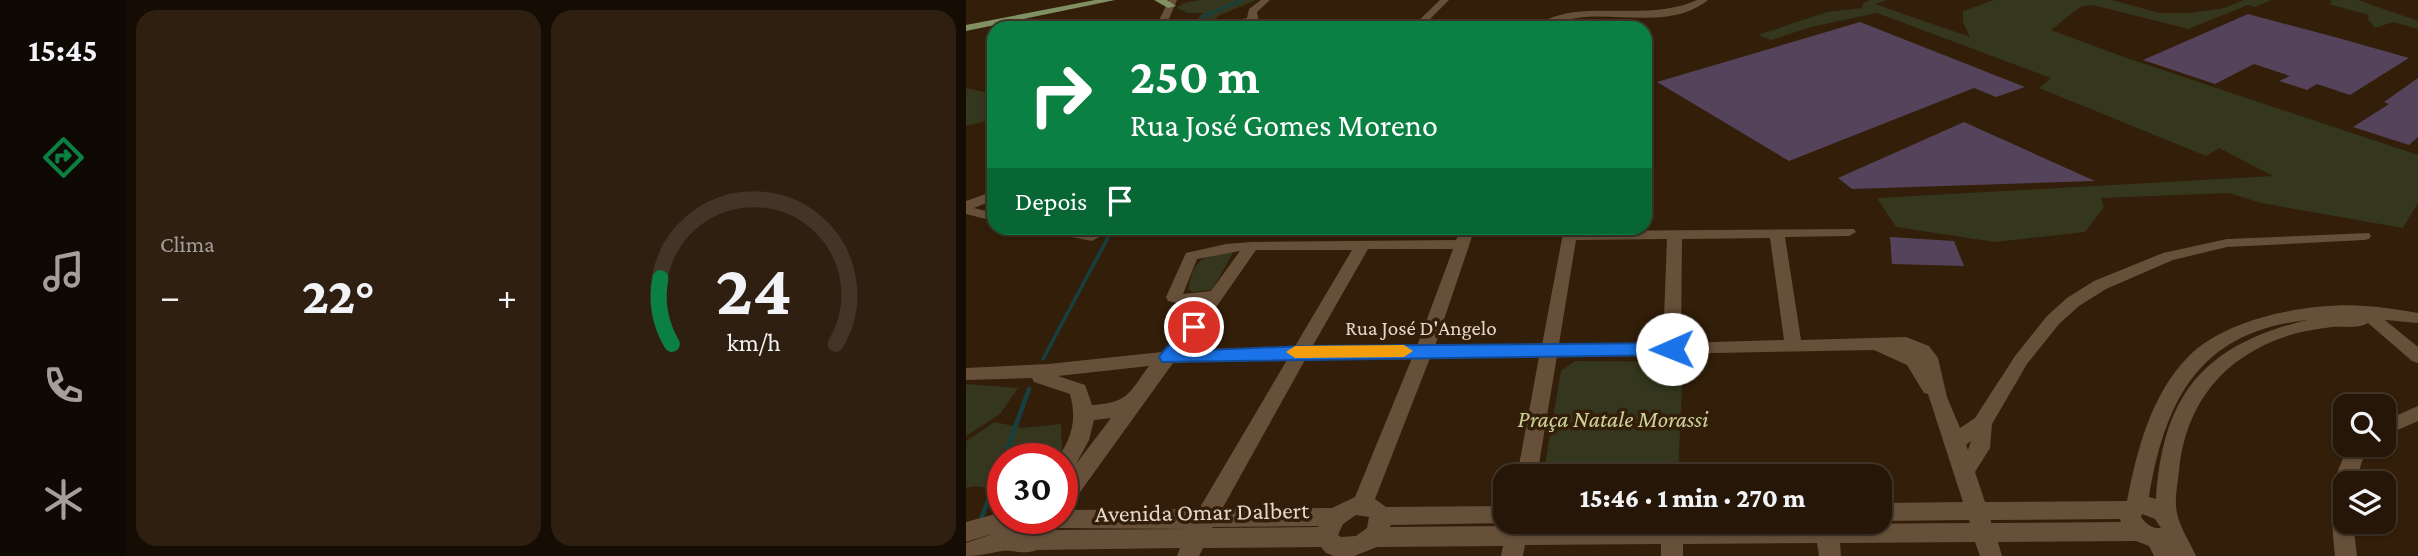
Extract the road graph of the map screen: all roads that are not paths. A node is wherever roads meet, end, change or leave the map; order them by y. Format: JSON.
{"nodes":[{"id":1,"x":1089,"y":0,"type":"edge"},
{"id":2,"x":1110,"y":0,"type":"edge"},
{"id":3,"x":1159,"y":0,"type":"edge"},
{"id":4,"x":1266,"y":0,"type":"edge"},
{"id":5,"x":1445,"y":0,"type":"edge"},
{"id":6,"x":1704,"y":0,"type":"edge"},
{"id":7,"x":1172,"y":2,"type":"edge"},
{"id":8,"x":1563,"y":2,"type":"dead end"},
{"id":9,"x":1616,"y":2,"type":"edge"},
{"id":10,"x":1576,"y":4,"type":"junction"},
{"id":11,"x":990,"y":21,"type":"edge"},
{"id":12,"x":994,"y":21,"type":"edge"},
{"id":13,"x":1163,"y":21,"type":"edge"},
{"id":14,"x":1256,"y":21,"type":"edge"},
{"id":15,"x":1423,"y":21,"type":"edge"},
{"id":16,"x":1549,"y":21,"type":"edge"},
{"id":17,"x":987,"y":22,"type":"edge"},
{"id":18,"x":987,"y":22,"type":"edge"},
{"id":19,"x":966,"y":26,"type":"edge"},
{"id":20,"x":987,"y":198,"type":"edge"},
{"id":21,"x":966,"y":208,"type":"edge"},
{"id":22,"x":987,"y":215,"type":"edge"},
{"id":23,"x":1849,"y":232,"type":"dead end"},
{"id":24,"x":1777,"y":233,"type":"junction"},
{"id":25,"x":1652,"y":234,"type":"edge"},
{"id":26,"x":1675,"y":234,"type":"junction"},
{"id":27,"x":1082,"y":235,"type":"edge"},
{"id":28,"x":1569,"y":235,"type":"edge"},
{"id":29,"x":1465,"y":236,"type":"edge"},
{"id":30,"x":2364,"y":236,"type":"dead end"},
{"id":31,"x":1092,"y":237,"type":"dead end"},
{"id":32,"x":1252,"y":246,"type":"junction"},
{"id":33,"x":1362,"y":246,"type":"junction"},
{"id":34,"x":1218,"y":295,"type":"junction"},
{"id":35,"x":2369,"y":316,"type":"junction"},
{"id":36,"x":2418,"y":318,"type":"edge"},
{"id":37,"x":2418,"y":327,"type":"edge"},
{"id":38,"x":1793,"y":345,"type":"junction"},
{"id":39,"x":1672,"y":349,"type":"junction"},
{"id":40,"x":1424,"y":351,"type":"junction"},
{"id":41,"x":1549,"y":351,"type":"junction"},
{"id":42,"x":1303,"y":352,"type":"junction"},
{"id":43,"x":1168,"y":357,"type":"junction"},
{"id":44,"x":2418,"y":357,"type":"edge"},
{"id":45,"x":1108,"y":366,"type":"junction"},
{"id":46,"x":966,"y":374,"type":"edge"},
{"id":47,"x":1024,"y":374,"type":"junction"},
{"id":48,"x":1078,"y":390,"type":"junction"},
{"id":49,"x":1133,"y":402,"type":"junction"},
{"id":50,"x":2418,"y":413,"type":"edge"},
{"id":51,"x":1086,"y":414,"type":"junction"},
{"id":52,"x":1982,"y":423,"type":"junction"},
{"id":53,"x":2396,"y":423,"type":"edge"},
{"id":54,"x":1955,"y":442,"type":"junction"},
{"id":55,"x":1077,"y":443,"type":"edge"},
{"id":56,"x":1529,"y":464,"type":"edge"},
{"id":57,"x":1965,"y":470,"type":"junction"},
{"id":58,"x":1078,"y":481,"type":"edge"},
{"id":59,"x":2134,"y":507,"type":"junction"},
{"id":60,"x":1892,"y":513,"type":"edge"},
{"id":61,"x":1493,"y":515,"type":"edge"},
{"id":62,"x":1078,"y":516,"type":"edge"},
{"id":63,"x":1372,"y":519,"type":"junction"},
{"id":64,"x":1980,"y":521,"type":"junction"},
{"id":65,"x":1892,"y":524,"type":"edge"},
{"id":66,"x":1332,"y":527,"type":"junction"},
{"id":67,"x":987,"y":530,"type":"edge"},
{"id":68,"x":966,"y":531,"type":"edge"},
{"id":69,"x":1001,"y":534,"type":"edge"},
{"id":70,"x":1011,"y":534,"type":"edge"},
{"id":71,"x":1043,"y":534,"type":"edge"},
{"id":72,"x":1718,"y":534,"type":"edge"},
{"id":73,"x":1827,"y":534,"type":"edge"},
{"id":74,"x":2160,"y":534,"type":"edge"},
{"id":75,"x":2344,"y":534,"type":"edge"},
{"id":76,"x":1198,"y":537,"type":"edge"},
{"id":77,"x":1672,"y":537,"type":"edge"},
{"id":78,"x":1516,"y":538,"type":"edge"},
{"id":79,"x":1035,"y":540,"type":"junction"},
{"id":80,"x":1347,"y":552,"type":"edge"},
{"id":81,"x":966,"y":553,"type":"edge"},
{"id":82,"x":1830,"y":556,"type":"edge"},
{"id":83,"x":1991,"y":556,"type":"edge"},
{"id":84,"x":2185,"y":556,"type":"edge"},
{"id":85,"x":2346,"y":556,"type":"edge"}],
"edges":[{"from":1,"to":11,"type":"main road"},
{"from":2,"to":12,"type":"main road"},
{"from":3,"to":7,"type":"main road"},
{"from":4,"to":14,"type":"street"},
{"from":5,"to":15,"type":"street"},
{"from":6,"to":9,"type":"street"},
{"from":7,"to":13,"type":"street"},
{"from":8,"to":10,"type":"street"},
{"from":9,"to":10,"type":"street"},
{"from":10,"to":16,"type":"street"},
{"from":17,"to":19,"type":"main road"},
{"from":18,"to":19,"type":"main road"},
{"from":20,"to":21,"type":"street"},
{"from":21,"to":22,"type":"street"},
{"from":23,"to":24,"type":"street"},
{"from":24,"to":26,"type":"street"},
{"from":24,"to":38,"type":"street"},
{"from":25,"to":26,"type":"street"},
{"from":26,"to":39,"type":"street"},
{"from":27,"to":31,"type":"street"},
{"from":28,"to":41,"type":"street"},
{"from":29,"to":33,"type":"street"},
{"from":29,"to":40,"type":"street"},
{"from":30,"to":52,"type":"street"},
{"from":32,"to":33,"type":"street"},
{"from":32,"to":34,"type":"street"},
{"from":32,"to":34,"type":"street"},
{"from":33,"to":42,"type":"street"},
{"from":34,"to":43,"type":"street"},
{"from":35,"to":36,"type":"street"},
{"from":35,"to":37,"type":"street"},
{"from":35,"to":44,"type":"street"},
{"from":35,"to":59,"type":"street"},
{"from":35,"to":74,"type":"street"},
{"from":38,"to":39,"type":"street","name":"Rua José D'Angelo"},
{"from":38,"to":54,"type":"street","name":"Rua José D'Angelo"},
{"from":39,"to":41,"type":"street","name":"Rua José D'Angelo"},
{"from":40,"to":41,"type":"street","name":"Rua José D'Angelo"},
{"from":40,"to":42,"type":"street","name":"Rua José D'Angelo"},
{"from":40,"to":63,"type":"street"},
{"from":41,"to":56,"type":"street"},
{"from":42,"to":43,"type":"street","name":"Rua José D'Angelo"},
{"from":42,"to":76,"type":"street"},
{"from":43,"to":45,"type":"street","name":"Rua José D'Angelo"},
{"from":43,"to":49,"type":"street"},
{"from":45,"to":47,"type":"street","name":"Rua José D'Angelo"},
{"from":45,"to":48,"type":"street"},
{"from":46,"to":47,"type":"street","name":"Rua José D'Angelo"},
{"from":47,"to":48,"type":"street"},
{"from":48,"to":51,"type":"street"},
{"from":49,"to":51,"type":"street"},
{"from":49,"to":58,"type":"street"},
{"from":50,"to":53,"type":"street"},
{"from":51,"to":55,"type":"street"},
{"from":52,"to":54,"type":"street"},
{"from":52,"to":57,"type":"street"},
{"from":54,"to":57,"type":"street"},
{"from":57,"to":64,"type":"street"},
{"from":59,"to":64,"type":"street"},
{"from":59,"to":74,"type":"street"},
{"from":59,"to":74,"type":"street"},
{"from":60,"to":64,"type":"street"},
{"from":61,"to":63,"type":"street"},
{"from":62,"to":76,"type":"street","name":"Avenida Omar Dalbert"},
{"from":63,"to":66,"type":"street"},
{"from":63,"to":78,"type":"street"},
{"from":63,"to":80,"type":"street"},
{"from":64,"to":65,"type":"street"},
{"from":64,"to":74,"type":"street"},
{"from":64,"to":83,"type":"street"},
{"from":66,"to":76,"type":"street","name":"Avenida Omar Dalbert"},
{"from":66,"to":80,"type":"street"},
{"from":67,"to":68,"type":"street"},
{"from":69,"to":81,"type":"street"},
{"from":70,"to":79,"type":"street","name":"Avenida Omar Dalbert"},
{"from":71,"to":79,"type":"street"},
{"from":72,"to":77,"type":"street"},
{"from":73,"to":82,"type":"street"},
{"from":74,"to":84,"type":"street"},
{"from":75,"to":85,"type":"street"},
{"from":76,"to":79,"type":"street","name":"Avenida Omar Dalbert"},
{"from":77,"to":78,"type":"street"}]}
